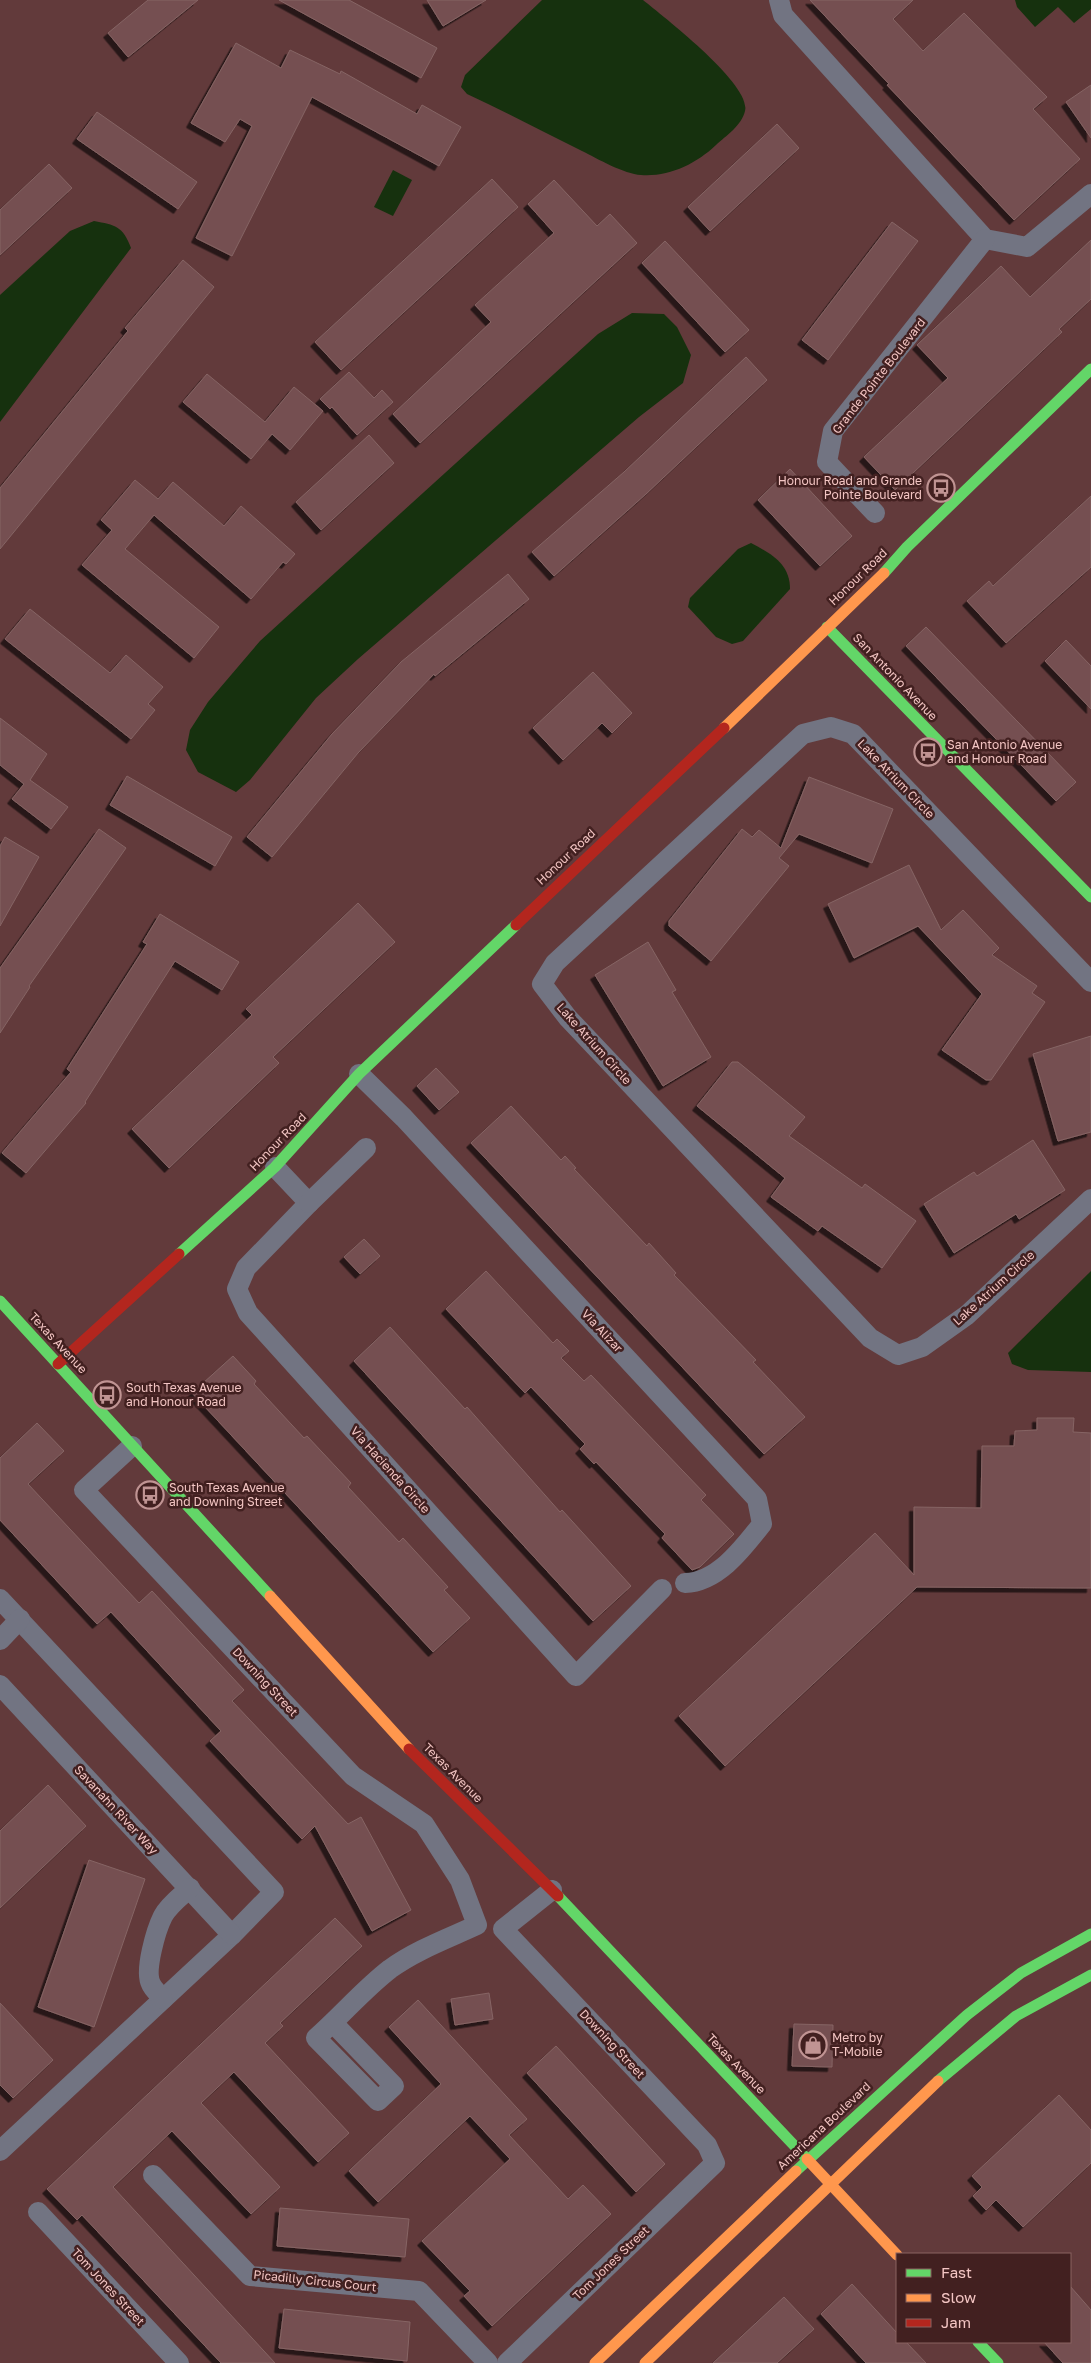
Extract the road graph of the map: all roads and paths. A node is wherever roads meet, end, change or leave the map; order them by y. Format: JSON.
{"nodes":[{"id":1,"x":780,"y":0,"type":"edge"},
{"id":2,"x":1091,"y":194,"type":"edge"},
{"id":3,"x":986,"y":239,"type":"junction"},
{"id":4,"x":1091,"y":368,"type":"edge"},
{"id":5,"x":875,"y":513,"type":"dead end"},
{"id":6,"x":827,"y":627,"type":"junction"},
{"id":7,"x":1091,"y":897,"type":"edge"},
{"id":8,"x":1091,"y":982,"type":"edge"},
{"id":9,"x":360,"y":1074,"type":"junction"},
{"id":10,"x":366,"y":1148,"type":"dead end"},
{"id":11,"x":275,"y":1167,"type":"junction"},
{"id":12,"x":1091,"y":1200,"type":"edge"},
{"id":13,"x":309,"y":1203,"type":"junction"},
{"id":14,"x":0,"y":1301,"type":"edge"},
{"id":15,"x":58,"y":1364,"type":"junction"},
{"id":16,"x":132,"y":1446,"type":"junction"},
{"id":17,"x":685,"y":1583,"type":"dead end"},
{"id":18,"x":662,"y":1589,"type":"dead end"},
{"id":19,"x":0,"y":1599,"type":"edge"},
{"id":20,"x":20,"y":1619,"type":"junction"},
{"id":21,"x":0,"y":1640,"type":"edge"},
{"id":22,"x":0,"y":1685,"type":"edge"},
{"id":23,"x":190,"y":1888,"type":"junction"},
{"id":24,"x":552,"y":1890,"type":"junction"},
{"id":25,"x":232,"y":1934,"type":"junction"},
{"id":26,"x":1091,"y":1934,"type":"edge"},
{"id":27,"x":1091,"y":1975,"type":"edge"},
{"id":28,"x":163,"y":1999,"type":"junction"},
{"id":29,"x":333,"y":2023,"type":"dead end"},
{"id":30,"x":0,"y":2151,"type":"edge"},
{"id":31,"x":808,"y":2159,"type":"junction"},
{"id":32,"x":714,"y":2163,"type":"joint"},
{"id":33,"x":153,"y":2175,"type":"dead end"},
{"id":34,"x":832,"y":2184,"type":"junction"},
{"id":35,"x":38,"y":2212,"type":"dead end"},
{"id":36,"x":896,"y":2254,"type":"edge"},
{"id":37,"x":979,"y":2343,"type":"edge"},
{"id":38,"x":179,"y":2363,"type":"edge"},
{"id":39,"x":488,"y":2363,"type":"edge"},
{"id":40,"x":507,"y":2363,"type":"edge"},
{"id":41,"x":594,"y":2363,"type":"edge"},
{"id":42,"x":645,"y":2363,"type":"edge"},
{"id":43,"x":998,"y":2363,"type":"edge"}],
"edges":[{"from":1,"to":3,"type":"street"},
{"from":2,"to":3,"type":"street"},
{"from":3,"to":5,"type":"street","name":"Grande Pointe Boulevard"},
{"from":4,"to":6,"type":"street","name":"Honour Road"},
{"from":6,"to":7,"type":"street","name":"San Antonio Avenue"},
{"from":6,"to":9,"type":"street","name":"Honour Road"},
{"from":8,"to":12,"type":"street","name":"Lake Atrium Circle"},
{"from":9,"to":11,"type":"street","name":"Honour Road"},
{"from":9,"to":17,"type":"street","name":"Via Alizar"},
{"from":10,"to":13,"type":"street"},
{"from":11,"to":13,"type":"street"},
{"from":11,"to":15,"type":"street","name":"Honour Road"},
{"from":13,"to":18,"type":"street","name":"Via Hacienda Circle"},
{"from":14,"to":15,"type":"street","name":"Texas Avenue"},
{"from":15,"to":16,"type":"street","name":"Texas Avenue"},
{"from":16,"to":24,"type":"street","name":"Texas Avenue"},
{"from":16,"to":29,"type":"street","name":"Downing Street"},
{"from":19,"to":20,"type":"street"},
{"from":20,"to":21,"type":"street"},
{"from":20,"to":25,"type":"street"},
{"from":22,"to":23,"type":"street","name":"Savanahn River Way"},
{"from":23,"to":25,"type":"street","name":"Savanahn River Way"},
{"from":23,"to":28,"type":"street"},
{"from":24,"to":31,"type":"street","name":"Texas Avenue"},
{"from":24,"to":32,"type":"street","name":"Downing Street"},
{"from":25,"to":28,"type":"street"},
{"from":26,"to":31,"type":"street","name":"Americana Boulevard"},
{"from":27,"to":34,"type":"street"},
{"from":28,"to":30,"type":"street"},
{"from":31,"to":34,"type":"street","name":"Texas Avenue"},
{"from":31,"to":41,"type":"street","name":"Americana Boulevard"},
{"from":32,"to":40,"type":"street","name":"Tom Jones Street"},
{"from":33,"to":39,"type":"street","name":"Picadilly Circus Court"},
{"from":34,"to":36,"type":"street","name":"Texas Avenue"},
{"from":34,"to":42,"type":"street"},
{"from":35,"to":38,"type":"street","name":"Tom Jones Street"},
{"from":37,"to":43,"type":"street"}]}
